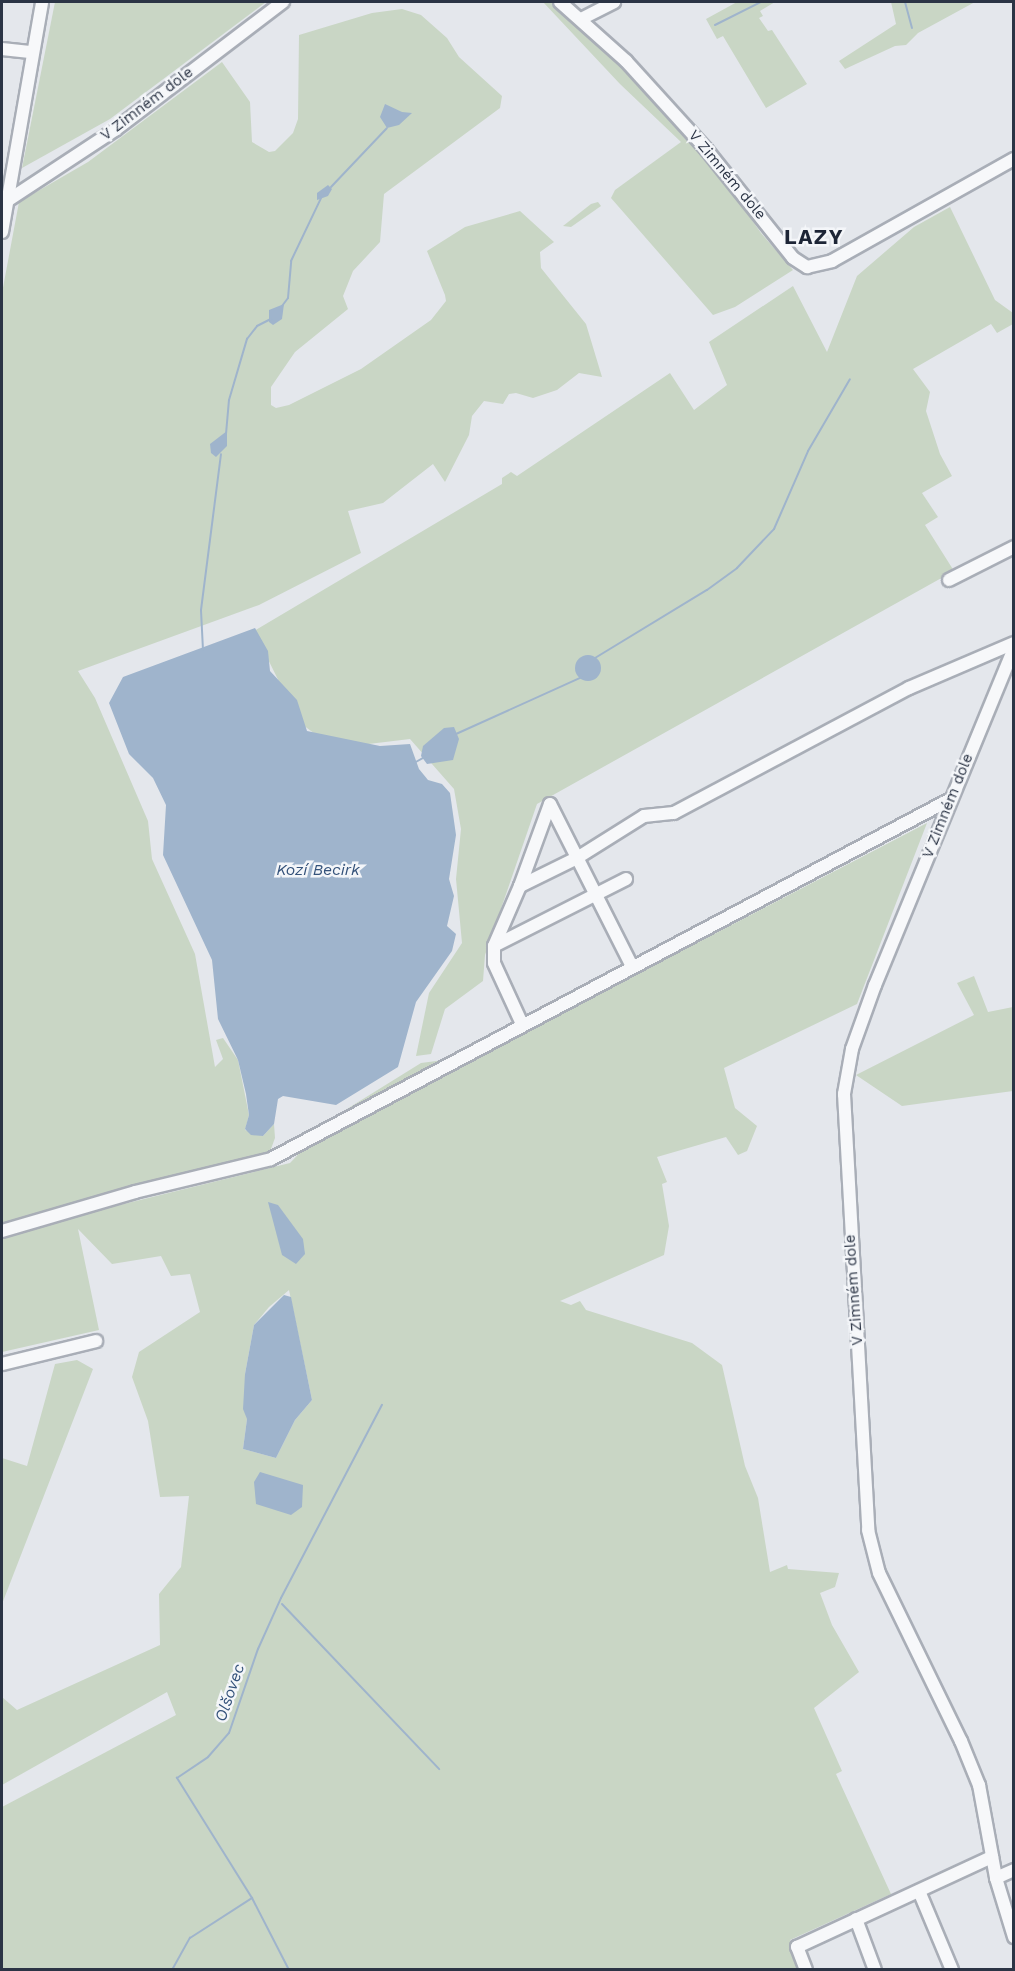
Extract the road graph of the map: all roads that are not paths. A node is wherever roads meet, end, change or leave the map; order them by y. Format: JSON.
{"nodes":[{"id":1,"x":42,"y":2,"type":"edge"},
{"id":2,"x":284,"y":2,"type":"edge"},
{"id":3,"x":560,"y":2,"type":"edge"},
{"id":4,"x":614,"y":2,"type":"edge"},
{"id":5,"x":583,"y":18,"type":"junction"},
{"id":6,"x":2,"y":49,"type":"edge"},
{"id":7,"x":30,"y":52,"type":"junction"},
{"id":8,"x":15,"y":149,"type":"junction"},
{"id":9,"x":2,"y":152,"type":"edge"},
{"id":10,"x":1014,"y":159,"type":"edge"},
{"id":11,"x":7,"y":201,"type":"junction"},
{"id":12,"x":2,"y":232,"type":"edge"},
{"id":13,"x":1014,"y":547,"type":"edge"},
{"id":14,"x":950,"y":580,"type":"dead end"},
{"id":15,"x":1014,"y":643,"type":"edge"},
{"id":16,"x":1014,"y":648,"type":"edge"},
{"id":17,"x":951,"y":799,"type":"junction"},
{"id":18,"x":577,"y":858,"type":"junction"},
{"id":19,"x":626,"y":879,"type":"dead end"},
{"id":20,"x":520,"y":886,"type":"junction"},
{"id":21,"x":595,"y":894,"type":"junction"},
{"id":22,"x":494,"y":946,"type":"junction"},
{"id":23,"x":632,"y":966,"type":"junction"},
{"id":24,"x":522,"y":1024,"type":"junction"},
{"id":25,"x":2,"y":1231,"type":"edge"},
{"id":26,"x":96,"y":1341,"type":"dead end"},
{"id":27,"x":2,"y":1364,"type":"edge"},
{"id":28,"x":992,"y":1857,"type":"junction"},
{"id":29,"x":1014,"y":1870,"type":"edge"},
{"id":30,"x":996,"y":1878,"type":"junction"},
{"id":31,"x":919,"y":1891,"type":"junction"},
{"id":32,"x":856,"y":1919,"type":"junction"},
{"id":33,"x":1014,"y":1937,"type":"edge"},
{"id":34,"x":806,"y":1970,"type":"edge"},
{"id":35,"x":875,"y":1970,"type":"edge"},
{"id":36,"x":952,"y":1970,"type":"edge"}],
"edges":[{"from":1,"to":7,"type":"street"},
{"from":2,"to":11,"type":"street","name":"V Zimném dole"},
{"from":3,"to":5,"type":"street","name":"V Zimném dole"},
{"from":4,"to":5,"type":"street"},
{"from":5,"to":10,"type":"street","name":"V Zimném dole"},
{"from":6,"to":7,"type":"street"},
{"from":7,"to":8,"type":"street"},
{"from":8,"to":9,"type":"street"},
{"from":8,"to":11,"type":"street"},
{"from":11,"to":12,"type":"street"},
{"from":13,"to":14,"type":"street"},
{"from":15,"to":18,"type":"street"},
{"from":16,"to":17,"type":"street","name":"V Zimném dole"},
{"from":17,"to":23,"type":"street"},
{"from":17,"to":28,"type":"street","name":"V Zimném dole"},
{"from":18,"to":20,"type":"street"},
{"from":18,"to":20,"type":"street"},
{"from":18,"to":21,"type":"street"},
{"from":19,"to":21,"type":"street"},
{"from":20,"to":22,"type":"street"},
{"from":21,"to":22,"type":"street"},
{"from":21,"to":23,"type":"street"},
{"from":22,"to":24,"type":"street"},
{"from":23,"to":24,"type":"street"},
{"from":24,"to":25,"type":"street"},
{"from":26,"to":27,"type":"street"},
{"from":28,"to":30,"type":"street","name":"V Zimném dole"},
{"from":28,"to":31,"type":"street"},
{"from":29,"to":30,"type":"street"},
{"from":30,"to":33,"type":"street","name":"V Zimném dole"},
{"from":31,"to":32,"type":"street"},
{"from":31,"to":36,"type":"street"},
{"from":32,"to":34,"type":"street"},
{"from":32,"to":35,"type":"street"}]}
